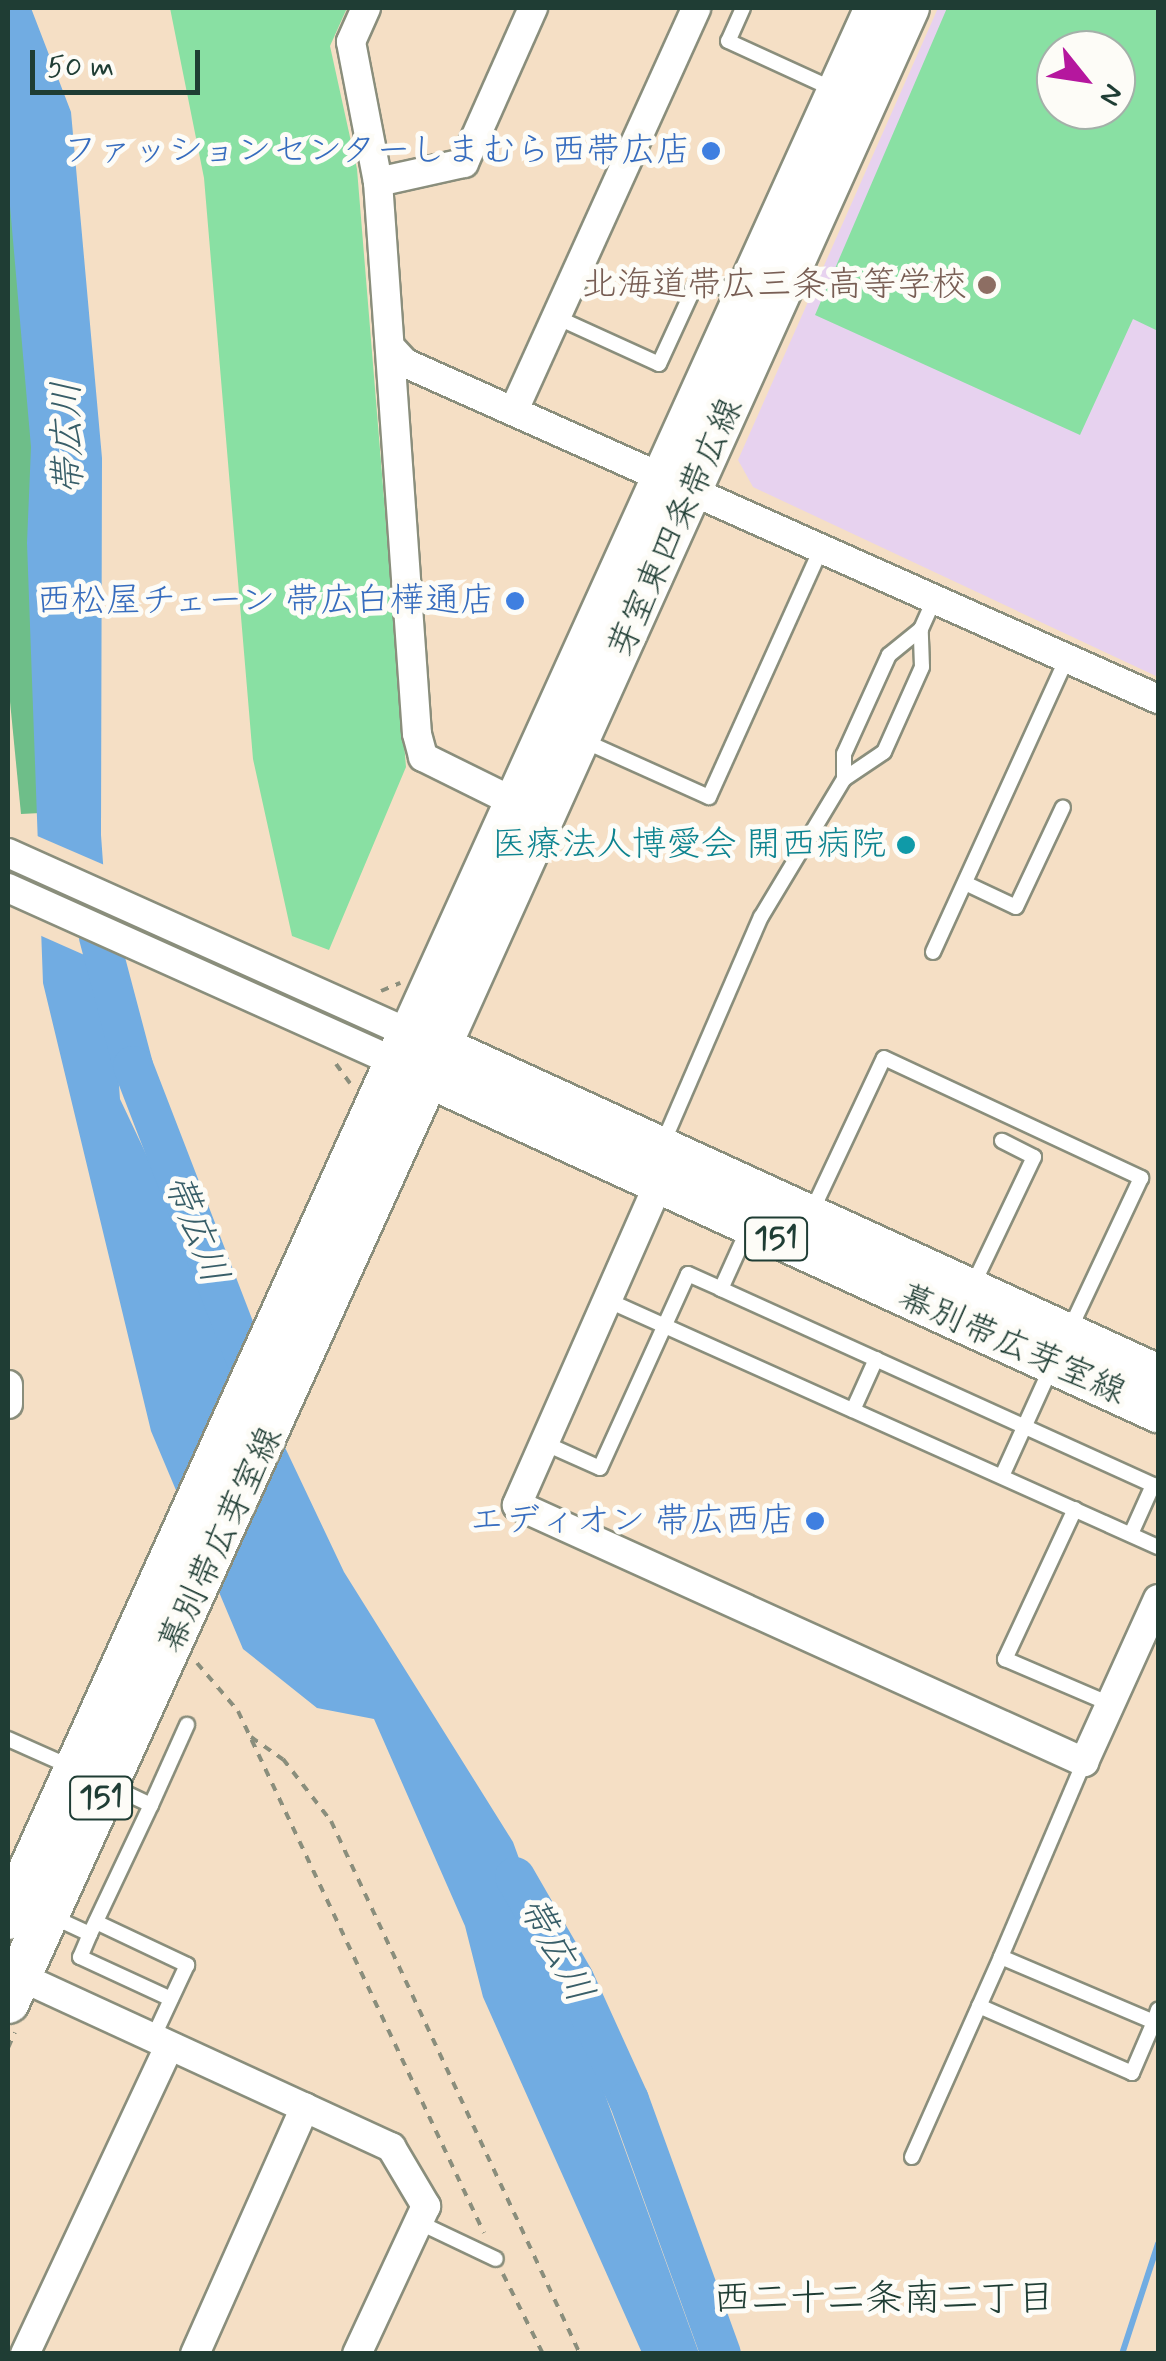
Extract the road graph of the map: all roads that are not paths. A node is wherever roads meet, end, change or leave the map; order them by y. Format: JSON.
{"nodes":[{"id":1,"x":366,"y":8,"type":"edge"},
{"id":2,"x":533,"y":8,"type":"edge"},
{"id":3,"x":696,"y":8,"type":"edge"},
{"id":4,"x":744,"y":8,"type":"edge"},
{"id":5,"x":874,"y":8,"type":"edge"},
{"id":6,"x":910,"y":8,"type":"edge"},
{"id":7,"x":836,"y":90,"type":"junction"},
{"id":8,"x":378,"y":182,"type":"junction"},
{"id":9,"x":743,"y":297,"type":"junction"},
{"id":10,"x":556,"y":317,"type":"junction"},
{"id":11,"x":394,"y":351,"type":"junction"},
{"id":12,"x":514,"y":410,"type":"junction"},
{"id":13,"x":679,"y":481,"type":"junction"},
{"id":14,"x":822,"y":546,"type":"junction"},
{"id":15,"x":935,"y":598,"type":"junction"},
{"id":16,"x":921,"y":630,"type":"junction"},
{"id":17,"x":1067,"y":658,"type":"junction"},
{"id":18,"x":1158,"y":699,"type":"edge"},
{"id":19,"x":580,"y":740,"type":"junction"},
{"id":20,"x":844,"y":778,"type":"junction"},
{"id":21,"x":514,"y":802,"type":"junction"},
{"id":22,"x":1063,"y":807,"type":"dead end"},
{"id":23,"x":8,"y":853,"type":"edge"},
{"id":24,"x":965,"y":883,"type":"junction"},
{"id":25,"x":8,"y":888,"type":"edge"},
{"id":26,"x":933,"y":952,"type":"dead end"},
{"id":27,"x":419,"y":1055,"type":"junction"},
{"id":28,"x":1002,"y":1142,"type":"dead end"},
{"id":29,"x":659,"y":1167,"type":"junction"},
{"id":30,"x":810,"y":1217,"type":"junction"},
{"id":31,"x":749,"y":1226,"type":"junction"},
{"id":32,"x":721,"y":1289,"type":"junction"},
{"id":33,"x":970,"y":1290,"type":"junction"},
{"id":34,"x":607,"y":1300,"type":"junction"},
{"id":35,"x":664,"y":1325,"type":"junction"},
{"id":36,"x":1060,"y":1349,"type":"junction"},
{"id":37,"x":876,"y":1359,"type":"junction"},
{"id":38,"x":1158,"y":1376,"type":"edge"},
{"id":39,"x":8,"y":1385,"type":"edge"},
{"id":40,"x":8,"y":1404,"type":"edge"},
{"id":41,"x":853,"y":1410,"type":"junction"},
{"id":42,"x":1158,"y":1411,"type":"edge"},
{"id":43,"x":1024,"y":1427,"type":"junction"},
{"id":44,"x":544,"y":1443,"type":"junction"},
{"id":45,"x":1002,"y":1476,"type":"junction"},
{"id":46,"x":1075,"y":1510,"type":"junction"},
{"id":47,"x":1131,"y":1534,"type":"junction"},
{"id":48,"x":1158,"y":1547,"type":"edge"},
{"id":49,"x":1158,"y":1602,"type":"edge"},
{"id":50,"x":1110,"y":1704,"type":"junction"},
{"id":51,"x":186,"y":1725,"type":"dead end"},
{"id":52,"x":8,"y":1739,"type":"edge"},
{"id":53,"x":1084,"y":1762,"type":"junction"},
{"id":54,"x":91,"y":1777,"type":"junction"},
{"id":55,"x":151,"y":1805,"type":"junction"},
{"id":56,"x":28,"y":1916,"type":"edge"},
{"id":57,"x":93,"y":1928,"type":"junction"},
{"id":58,"x":1001,"y":1957,"type":"junction"},
{"id":59,"x":11,"y":1982,"type":"edge"},
{"id":60,"x":171,"y":2000,"type":"junction"},
{"id":61,"x":979,"y":2006,"type":"junction"},
{"id":62,"x":1156,"y":2016,"type":"edge"},
{"id":63,"x":161,"y":2042,"type":"junction"},
{"id":64,"x":306,"y":2107,"type":"junction"},
{"id":65,"x":912,"y":2158,"type":"dead end"},
{"id":66,"x":418,"y":2222,"type":"junction"},
{"id":67,"x":496,"y":2259,"type":"road end"},
{"id":68,"x":27,"y":2347,"type":"edge"},
{"id":69,"x":195,"y":2354,"type":"edge"},
{"id":70,"x":357,"y":2354,"type":"edge"}],
"edges":[{"from":1,"to":8,"type":"street"},
{"from":2,"to":8,"type":"street"},
{"from":3,"to":10,"type":"street"},
{"from":4,"to":7,"type":"lane"},
{"from":5,"to":7,"type":"main road","name":"芽室東四条帯広線"},
{"from":6,"to":13,"type":"main road","name":"芽室東四条帯広線"},
{"from":7,"to":9,"type":"main road","name":"芽室東四条帯広線"},
{"from":8,"to":11,"type":"street"},
{"from":9,"to":10,"type":"lane"},
{"from":9,"to":13,"type":"main road","name":"芽室東四条帯広線"},
{"from":10,"to":12,"type":"street"},
{"from":11,"to":12,"type":"street"},
{"from":11,"to":21,"type":"street"},
{"from":12,"to":13,"type":"street"},
{"from":13,"to":14,"type":"street"},
{"from":13,"to":19,"type":"main road","name":"芽室東四条帯広線"},
{"from":13,"to":21,"type":"main road","name":"芽室東四条帯広線"},
{"from":14,"to":15,"type":"street"},
{"from":14,"to":19,"type":"lane"},
{"from":15,"to":16,"type":"lane"},
{"from":15,"to":17,"type":"street"},
{"from":16,"to":20,"type":"lane"},
{"from":16,"to":20,"type":"lane"},
{"from":17,"to":18,"type":"street"},
{"from":17,"to":24,"type":"lane"},
{"from":19,"to":27,"type":"main road","name":"芽室東四条帯広線"},
{"from":20,"to":29,"type":"lane"},
{"from":21,"to":27,"type":"main road","name":"芽室東四条帯広線"},
{"from":22,"to":24,"type":"lane"},
{"from":23,"to":27,"type":"street"},
{"from":24,"to":26,"type":"lane"},
{"from":25,"to":27,"type":"street"},
{"from":27,"to":29,"type":"main road","name":"幕別帯広芽室線","number":"151"},
{"from":27,"to":54,"type":"main road","name":"幕別帯広芽室線","number":"151"},
{"from":27,"to":54,"type":"main road","name":"幕別帯広芽室線","number":"151"},
{"from":28,"to":33,"type":"lane"},
{"from":29,"to":30,"type":"main road","name":"幕別帯広芽室線","number":"151"},
{"from":29,"to":31,"type":"main road","name":"幕別帯広芽室線","number":"151"},
{"from":29,"to":34,"type":"street"},
{"from":30,"to":33,"type":"main road","name":"幕別帯広芽室線","number":"151"},
{"from":30,"to":36,"type":"lane"},
{"from":31,"to":32,"type":"lane"},
{"from":31,"to":36,"type":"main road","name":"幕別帯広芽室線","number":"151"},
{"from":32,"to":35,"type":"lane"},
{"from":32,"to":37,"type":"lane"},
{"from":33,"to":36,"type":"main road","name":"幕別帯広芽室線","number":"151"},
{"from":34,"to":35,"type":"lane"},
{"from":34,"to":44,"type":"street"},
{"from":35,"to":41,"type":"lane"},
{"from":35,"to":44,"type":"lane"},
{"from":36,"to":38,"type":"main road","name":"幕別帯広芽室線","number":"151"},
{"from":36,"to":42,"type":"main road","name":"幕別帯広芽室線","number":"151"},
{"from":36,"to":43,"type":"lane"},
{"from":37,"to":41,"type":"lane"},
{"from":37,"to":43,"type":"lane"},
{"from":39,"to":40,"type":"street"},
{"from":41,"to":45,"type":"lane"},
{"from":43,"to":45,"type":"lane"},
{"from":43,"to":47,"type":"lane"},
{"from":44,"to":53,"type":"street"},
{"from":45,"to":46,"type":"lane"},
{"from":46,"to":47,"type":"lane"},
{"from":46,"to":50,"type":"lane"},
{"from":47,"to":48,"type":"lane"},
{"from":49,"to":50,"type":"street"},
{"from":50,"to":53,"type":"street"},
{"from":51,"to":55,"type":"lane"},
{"from":52,"to":54,"type":"lane"},
{"from":53,"to":58,"type":"lane"},
{"from":54,"to":55,"type":"lane"},
{"from":54,"to":56,"type":"main road","name":"幕別帯広芽室線","number":"151"},
{"from":54,"to":56,"type":"main road","name":"幕別帯広芽室線","number":"151"},
{"from":55,"to":57,"type":"lane"},
{"from":56,"to":57,"type":"lane"},
{"from":56,"to":59,"type":"main road","name":"幕別帯広芽室線","number":"151"},
{"from":57,"to":60,"type":"lane"},
{"from":57,"to":60,"type":"lane"},
{"from":58,"to":61,"type":"lane"},
{"from":58,"to":62,"type":"lane"},
{"from":59,"to":63,"type":"street"},
{"from":60,"to":63,"type":"lane"},
{"from":61,"to":62,"type":"lane"},
{"from":61,"to":65,"type":"lane"},
{"from":63,"to":64,"type":"street"},
{"from":63,"to":68,"type":"street"},
{"from":64,"to":66,"type":"street"},
{"from":64,"to":69,"type":"street"},
{"from":66,"to":67,"type":"lane"},
{"from":66,"to":70,"type":"street"}]}
